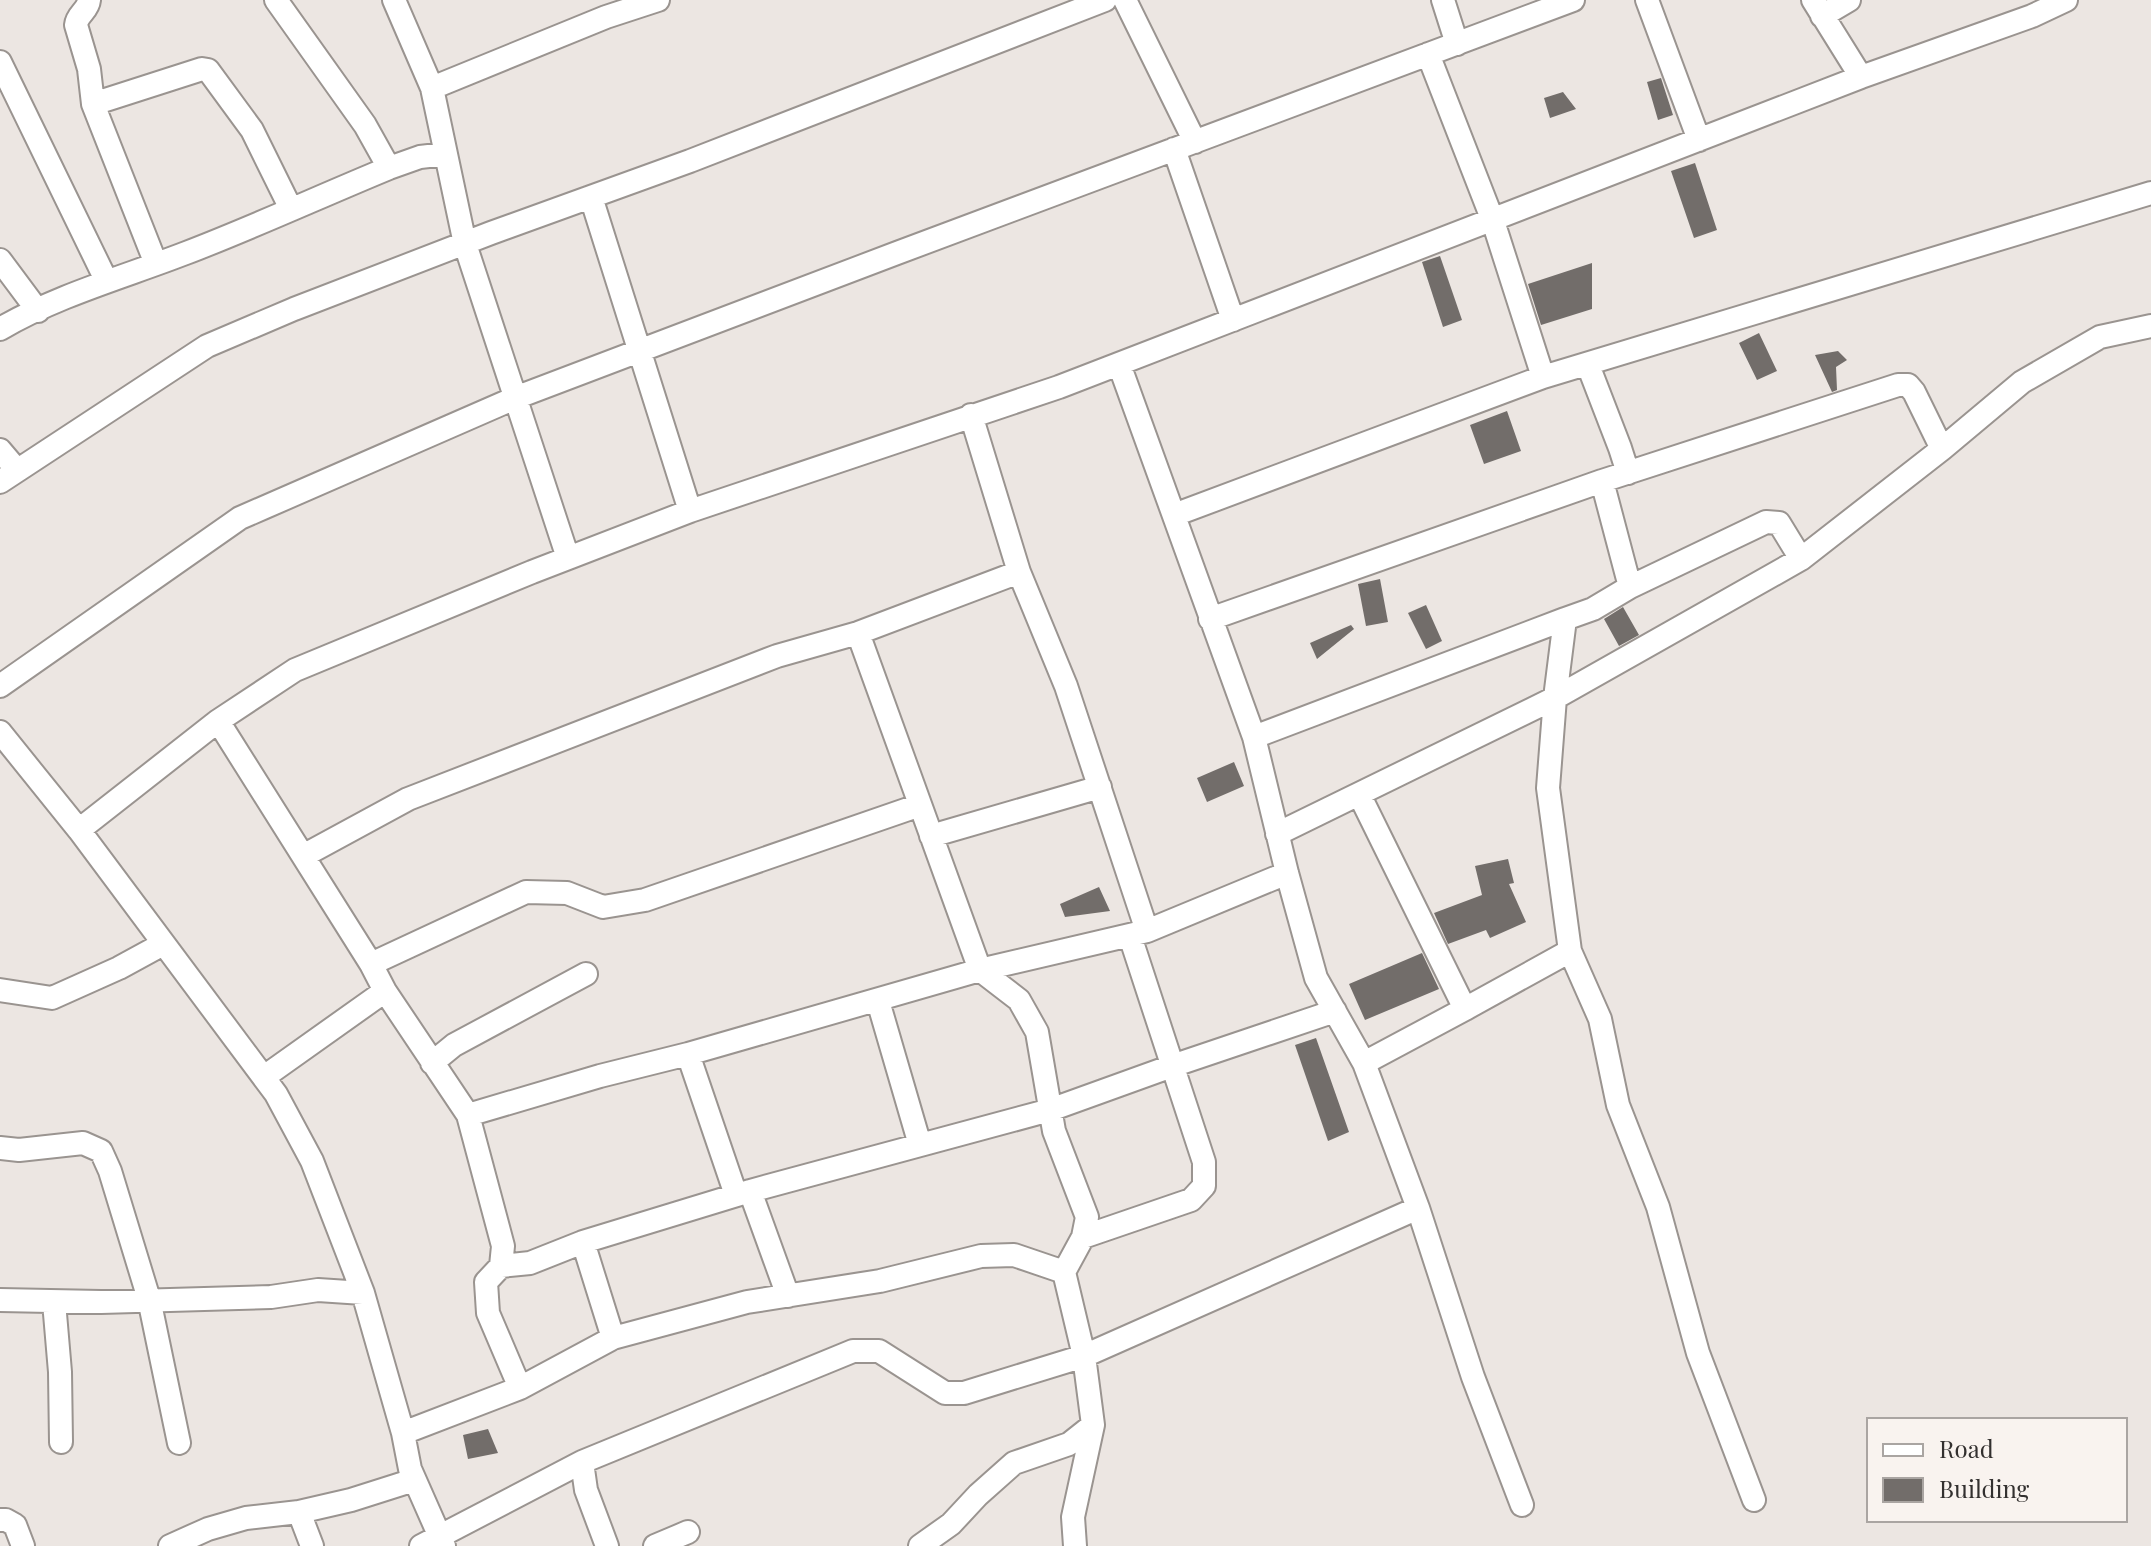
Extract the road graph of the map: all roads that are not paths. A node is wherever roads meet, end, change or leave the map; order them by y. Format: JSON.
{"nodes":[{"id":1,"x":89,"y":0,"type":"edge"},
{"id":2,"x":276,"y":0,"type":"edge"},
{"id":3,"x":394,"y":0,"type":"edge"},
{"id":4,"x":658,"y":0,"type":"edge"},
{"id":5,"x":1105,"y":0,"type":"edge"},
{"id":6,"x":1125,"y":0,"type":"edge"},
{"id":7,"x":1443,"y":0,"type":"edge"},
{"id":8,"x":1573,"y":0,"type":"edge"},
{"id":9,"x":1647,"y":0,"type":"edge"},
{"id":10,"x":1849,"y":0,"type":"edge"},
{"id":11,"x":2066,"y":0,"type":"edge"},
{"id":12,"x":1818,"y":8,"type":"edge"},
{"id":13,"x":1457,"y":44,"type":"junction"},
{"id":14,"x":1428,"y":54,"type":"junction"},
{"id":15,"x":0,"y":62,"type":"edge"},
{"id":16,"x":1861,"y":77,"type":"junction"},
{"id":17,"x":432,"y":88,"type":"junction"},
{"id":18,"x":93,"y":104,"type":"junction"},
{"id":19,"x":1699,"y":140,"type":"junction"},
{"id":20,"x":1185,"y":145,"type":"junction"},
{"id":21,"x":446,"y":154,"type":"junction"},
{"id":22,"x":389,"y":168,"type":"junction"},
{"id":23,"x":2151,"y":193,"type":"edge"},
{"id":24,"x":591,"y":197,"type":"junction"},
{"id":25,"x":291,"y":209,"type":"junction"},
{"id":26,"x":1493,"y":221,"type":"junction"},
{"id":27,"x":465,"y":244,"type":"junction"},
{"id":28,"x":0,"y":260,"type":"edge"},
{"id":29,"x":156,"y":264,"type":"junction"},
{"id":30,"x":106,"y":280,"type":"junction"},
{"id":31,"x":38,"y":311,"type":"junction"},
{"id":32,"x":1233,"y":320,"type":"junction"},
{"id":33,"x":2151,"y":326,"type":"edge"},
{"id":34,"x":0,"y":329,"type":"edge"},
{"id":35,"x":640,"y":351,"type":"junction"},
{"id":36,"x":1119,"y":364,"type":"junction"},
{"id":37,"x":1588,"y":365,"type":"junction"},
{"id":38,"x":1543,"y":377,"type":"junction"},
{"id":39,"x":515,"y":398,"type":"junction"},
{"id":40,"x":971,"y":415,"type":"junction"},
{"id":41,"x":1942,"y":449,"type":"junction"},
{"id":42,"x":0,"y":450,"type":"edge"},
{"id":43,"x":1628,"y":473,"type":"junction"},
{"id":44,"x":9,"y":476,"type":"edge"},
{"id":45,"x":1602,"y":481,"type":"junction"},
{"id":46,"x":690,"y":511,"type":"junction"},
{"id":47,"x":1174,"y":515,"type":"junction"},
{"id":48,"x":568,"y":558,"type":"junction"},
{"id":49,"x":1801,"y":559,"type":"junction"},
{"id":50,"x":1019,"y":572,"type":"junction"},
{"id":51,"x":1630,"y":587,"type":"junction"},
{"id":52,"x":1210,"y":619,"type":"junction"},
{"id":53,"x":1565,"y":619,"type":"junction"},
{"id":54,"x":858,"y":633,"type":"junction"},
{"id":55,"x":0,"y":686,"type":"edge"},
{"id":56,"x":1555,"y":698,"type":"junction"},
{"id":57,"x":218,"y":721,"type":"junction"},
{"id":58,"x":0,"y":732,"type":"edge"},
{"id":59,"x":1254,"y":737,"type":"junction"},
{"id":60,"x":1100,"y":787,"type":"junction"},
{"id":61,"x":1359,"y":794,"type":"junction"},
{"id":62,"x":920,"y":805,"type":"junction"},
{"id":63,"x":79,"y":830,"type":"junction"},
{"id":64,"x":1277,"y":834,"type":"junction"},
{"id":65,"x":931,"y":836,"type":"junction"},
{"id":66,"x":303,"y":856,"type":"junction"},
{"id":67,"x":1287,"y":873,"type":"junction"},
{"id":68,"x":1138,"y":934,"type":"junction"},
{"id":69,"x":163,"y":944,"type":"junction"},
{"id":70,"x":1570,"y":951,"type":"junction"},
{"id":71,"x":371,"y":964,"type":"junction"},
{"id":72,"x":980,"y":970,"type":"junction"},
{"id":73,"x":586,"y":974,"type":"dead end"},
{"id":74,"x":0,"y":990,"type":"edge"},
{"id":75,"x":385,"y":991,"type":"junction"},
{"id":76,"x":878,"y":1001,"type":"junction"},
{"id":77,"x":1465,"y":1009,"type":"junction"},
{"id":78,"x":1335,"y":1011,"type":"junction"},
{"id":79,"x":688,"y":1054,"type":"junction"},
{"id":80,"x":432,"y":1063,"type":"junction"},
{"id":81,"x":1364,"y":1063,"type":"junction"},
{"id":82,"x":1172,"y":1066,"type":"junction"},
{"id":83,"x":264,"y":1077,"type":"junction"},
{"id":84,"x":1050,"y":1110,"type":"junction"},
{"id":85,"x":468,"y":1115,"type":"junction"},
{"id":86,"x":920,"y":1145,"type":"junction"},
{"id":87,"x":0,"y":1148,"type":"edge"},
{"id":88,"x":743,"y":1193,"type":"junction"},
{"id":89,"x":1418,"y":1208,"type":"junction"},
{"id":90,"x":1083,"y":1237,"type":"junction"},
{"id":91,"x":583,"y":1242,"type":"junction"},
{"id":92,"x":501,"y":1266,"type":"junction"},
{"id":93,"x":1064,"y":1272,"type":"junction"},
{"id":94,"x":363,"y":1293,"type":"junction"},
{"id":95,"x":788,"y":1296,"type":"junction"},
{"id":96,"x":149,"y":1299,"type":"junction"},
{"id":97,"x":0,"y":1300,"type":"edge"},
{"id":98,"x":54,"y":1302,"type":"junction"},
{"id":99,"x":613,"y":1338,"type":"junction"},
{"id":100,"x":1084,"y":1356,"type":"junction"},
{"id":101,"x":520,"y":1388,"type":"junction"},
{"id":102,"x":1093,"y":1425,"type":"junction"},
{"id":103,"x":403,"y":1433,"type":"junction"},
{"id":104,"x":61,"y":1442,"type":"dead end"},
{"id":105,"x":179,"y":1443,"type":"dead end"},
{"id":106,"x":582,"y":1462,"type":"junction"},
{"id":107,"x":411,"y":1469,"type":"junction"},
{"id":108,"x":1754,"y":1500,"type":"dead end"},
{"id":109,"x":1522,"y":1505,"type":"dead end"},
{"id":110,"x":299,"y":1512,"type":"junction"},
{"id":111,"x":0,"y":1520,"type":"edge"},
{"id":112,"x":688,"y":1532,"type":"dead end"},
{"id":113,"x":435,"y":1543,"type":"edge"},
{"id":114,"x":23,"y":1546,"type":"edge"},
{"id":115,"x":170,"y":1546,"type":"edge"},
{"id":116,"x":312,"y":1546,"type":"edge"},
{"id":117,"x":607,"y":1546,"type":"edge"},
{"id":118,"x":655,"y":1546,"type":"edge"},
{"id":119,"x":920,"y":1546,"type":"edge"},
{"id":120,"x":1075,"y":1546,"type":"edge"}],
"edges":[{"from":1,"to":18,"type":"street"},
{"from":2,"to":22,"type":"street"},
{"from":3,"to":17,"type":"street"},
{"from":4,"to":17,"type":"street"},
{"from":5,"to":24,"type":"street"},
{"from":6,"to":20,"type":"street"},
{"from":7,"to":13,"type":"street"},
{"from":8,"to":13,"type":"street"},
{"from":9,"to":19,"type":"street"},
{"from":10,"to":12,"type":"street"},
{"from":11,"to":16,"type":"street"},
{"from":12,"to":16,"type":"street"},
{"from":13,"to":14,"type":"street"},
{"from":14,"to":20,"type":"street"},
{"from":14,"to":26,"type":"street"},
{"from":15,"to":30,"type":"street"},
{"from":16,"to":19,"type":"street"},
{"from":17,"to":21,"type":"street"},
{"from":18,"to":25,"type":"street"},
{"from":18,"to":29,"type":"street"},
{"from":19,"to":26,"type":"street"},
{"from":20,"to":32,"type":"street"},
{"from":20,"to":35,"type":"street"},
{"from":21,"to":22,"type":"street"},
{"from":21,"to":27,"type":"street"},
{"from":22,"to":25,"type":"street"},
{"from":23,"to":37,"type":"street"},
{"from":24,"to":27,"type":"street"},
{"from":24,"to":35,"type":"street"},
{"from":25,"to":29,"type":"street"},
{"from":26,"to":32,"type":"street"},
{"from":26,"to":38,"type":"street"},
{"from":27,"to":39,"type":"street"},
{"from":27,"to":44,"type":"street"},
{"from":28,"to":31,"type":"street"},
{"from":29,"to":30,"type":"street"},
{"from":30,"to":31,"type":"street"},
{"from":31,"to":34,"type":"street"},
{"from":32,"to":36,"type":"street"},
{"from":33,"to":41,"type":"street"},
{"from":35,"to":39,"type":"street"},
{"from":35,"to":46,"type":"street"},
{"from":36,"to":40,"type":"street"},
{"from":36,"to":47,"type":"street"},
{"from":37,"to":38,"type":"street"},
{"from":37,"to":43,"type":"street"},
{"from":38,"to":47,"type":"street"},
{"from":39,"to":48,"type":"street"},
{"from":39,"to":55,"type":"street"},
{"from":40,"to":46,"type":"street"},
{"from":40,"to":50,"type":"street"},
{"from":41,"to":43,"type":"street"},
{"from":41,"to":49,"type":"street"},
{"from":42,"to":44,"type":"street"},
{"from":43,"to":45,"type":"street"},
{"from":45,"to":51,"type":"street"},
{"from":45,"to":52,"type":"street"},
{"from":46,"to":48,"type":"street"},
{"from":47,"to":52,"type":"street"},
{"from":48,"to":57,"type":"street"},
{"from":49,"to":51,"type":"street"},
{"from":49,"to":56,"type":"street"},
{"from":50,"to":54,"type":"street"},
{"from":50,"to":60,"type":"street"},
{"from":51,"to":53,"type":"street"},
{"from":52,"to":59,"type":"street"},
{"from":53,"to":56,"type":"street"},
{"from":53,"to":59,"type":"street"},
{"from":54,"to":62,"type":"street"},
{"from":54,"to":66,"type":"street"},
{"from":56,"to":61,"type":"street"},
{"from":56,"to":70,"type":"street"},
{"from":57,"to":63,"type":"street"},
{"from":57,"to":66,"type":"street"},
{"from":58,"to":63,"type":"street"},
{"from":59,"to":64,"type":"street"},
{"from":60,"to":65,"type":"street"},
{"from":60,"to":68,"type":"street"},
{"from":61,"to":64,"type":"street"},
{"from":61,"to":77,"type":"street"},
{"from":62,"to":65,"type":"street"},
{"from":62,"to":71,"type":"street"},
{"from":63,"to":69,"type":"street"},
{"from":64,"to":67,"type":"street"},
{"from":65,"to":72,"type":"street"},
{"from":66,"to":71,"type":"street"},
{"from":67,"to":68,"type":"street"},
{"from":67,"to":78,"type":"street"},
{"from":68,"to":72,"type":"street"},
{"from":68,"to":82,"type":"street"},
{"from":69,"to":74,"type":"street"},
{"from":69,"to":83,"type":"street"},
{"from":70,"to":77,"type":"street"},
{"from":70,"to":108,"type":"street"},
{"from":71,"to":75,"type":"street"},
{"from":72,"to":76,"type":"street"},
{"from":72,"to":84,"type":"street"},
{"from":73,"to":80,"type":"street"},
{"from":75,"to":80,"type":"street"},
{"from":75,"to":83,"type":"street"},
{"from":76,"to":79,"type":"street"},
{"from":76,"to":86,"type":"street"},
{"from":77,"to":81,"type":"street"},
{"from":78,"to":81,"type":"street"},
{"from":78,"to":82,"type":"street"},
{"from":79,"to":85,"type":"street"},
{"from":79,"to":88,"type":"street"},
{"from":80,"to":85,"type":"street"},
{"from":81,"to":89,"type":"street"},
{"from":82,"to":84,"type":"street"},
{"from":82,"to":90,"type":"street"},
{"from":83,"to":94,"type":"street"},
{"from":84,"to":86,"type":"street"},
{"from":84,"to":90,"type":"street"},
{"from":85,"to":92,"type":"street"},
{"from":86,"to":88,"type":"street"},
{"from":87,"to":96,"type":"street"},
{"from":88,"to":91,"type":"street"},
{"from":88,"to":95,"type":"street"},
{"from":89,"to":100,"type":"street"},
{"from":89,"to":109,"type":"street"},
{"from":90,"to":93,"type":"street"},
{"from":91,"to":92,"type":"street"},
{"from":91,"to":99,"type":"street"},
{"from":92,"to":101,"type":"street"},
{"from":93,"to":95,"type":"street"},
{"from":93,"to":100,"type":"street"},
{"from":94,"to":96,"type":"street"},
{"from":94,"to":103,"type":"street"},
{"from":95,"to":99,"type":"street"},
{"from":96,"to":98,"type":"street"},
{"from":96,"to":105,"type":"street"},
{"from":97,"to":98,"type":"street"},
{"from":98,"to":104,"type":"street"},
{"from":99,"to":101,"type":"street"},
{"from":100,"to":102,"type":"street"},
{"from":100,"to":106,"type":"street"},
{"from":101,"to":103,"type":"street"},
{"from":102,"to":119,"type":"street"},
{"from":102,"to":120,"type":"street"},
{"from":103,"to":107,"type":"street"},
{"from":106,"to":113,"type":"street"},
{"from":106,"to":117,"type":"street"},
{"from":107,"to":110,"type":"street"},
{"from":107,"to":113,"type":"street"},
{"from":110,"to":115,"type":"street"},
{"from":110,"to":116,"type":"street"},
{"from":111,"to":114,"type":"street"},
{"from":112,"to":118,"type":"street"}]}
